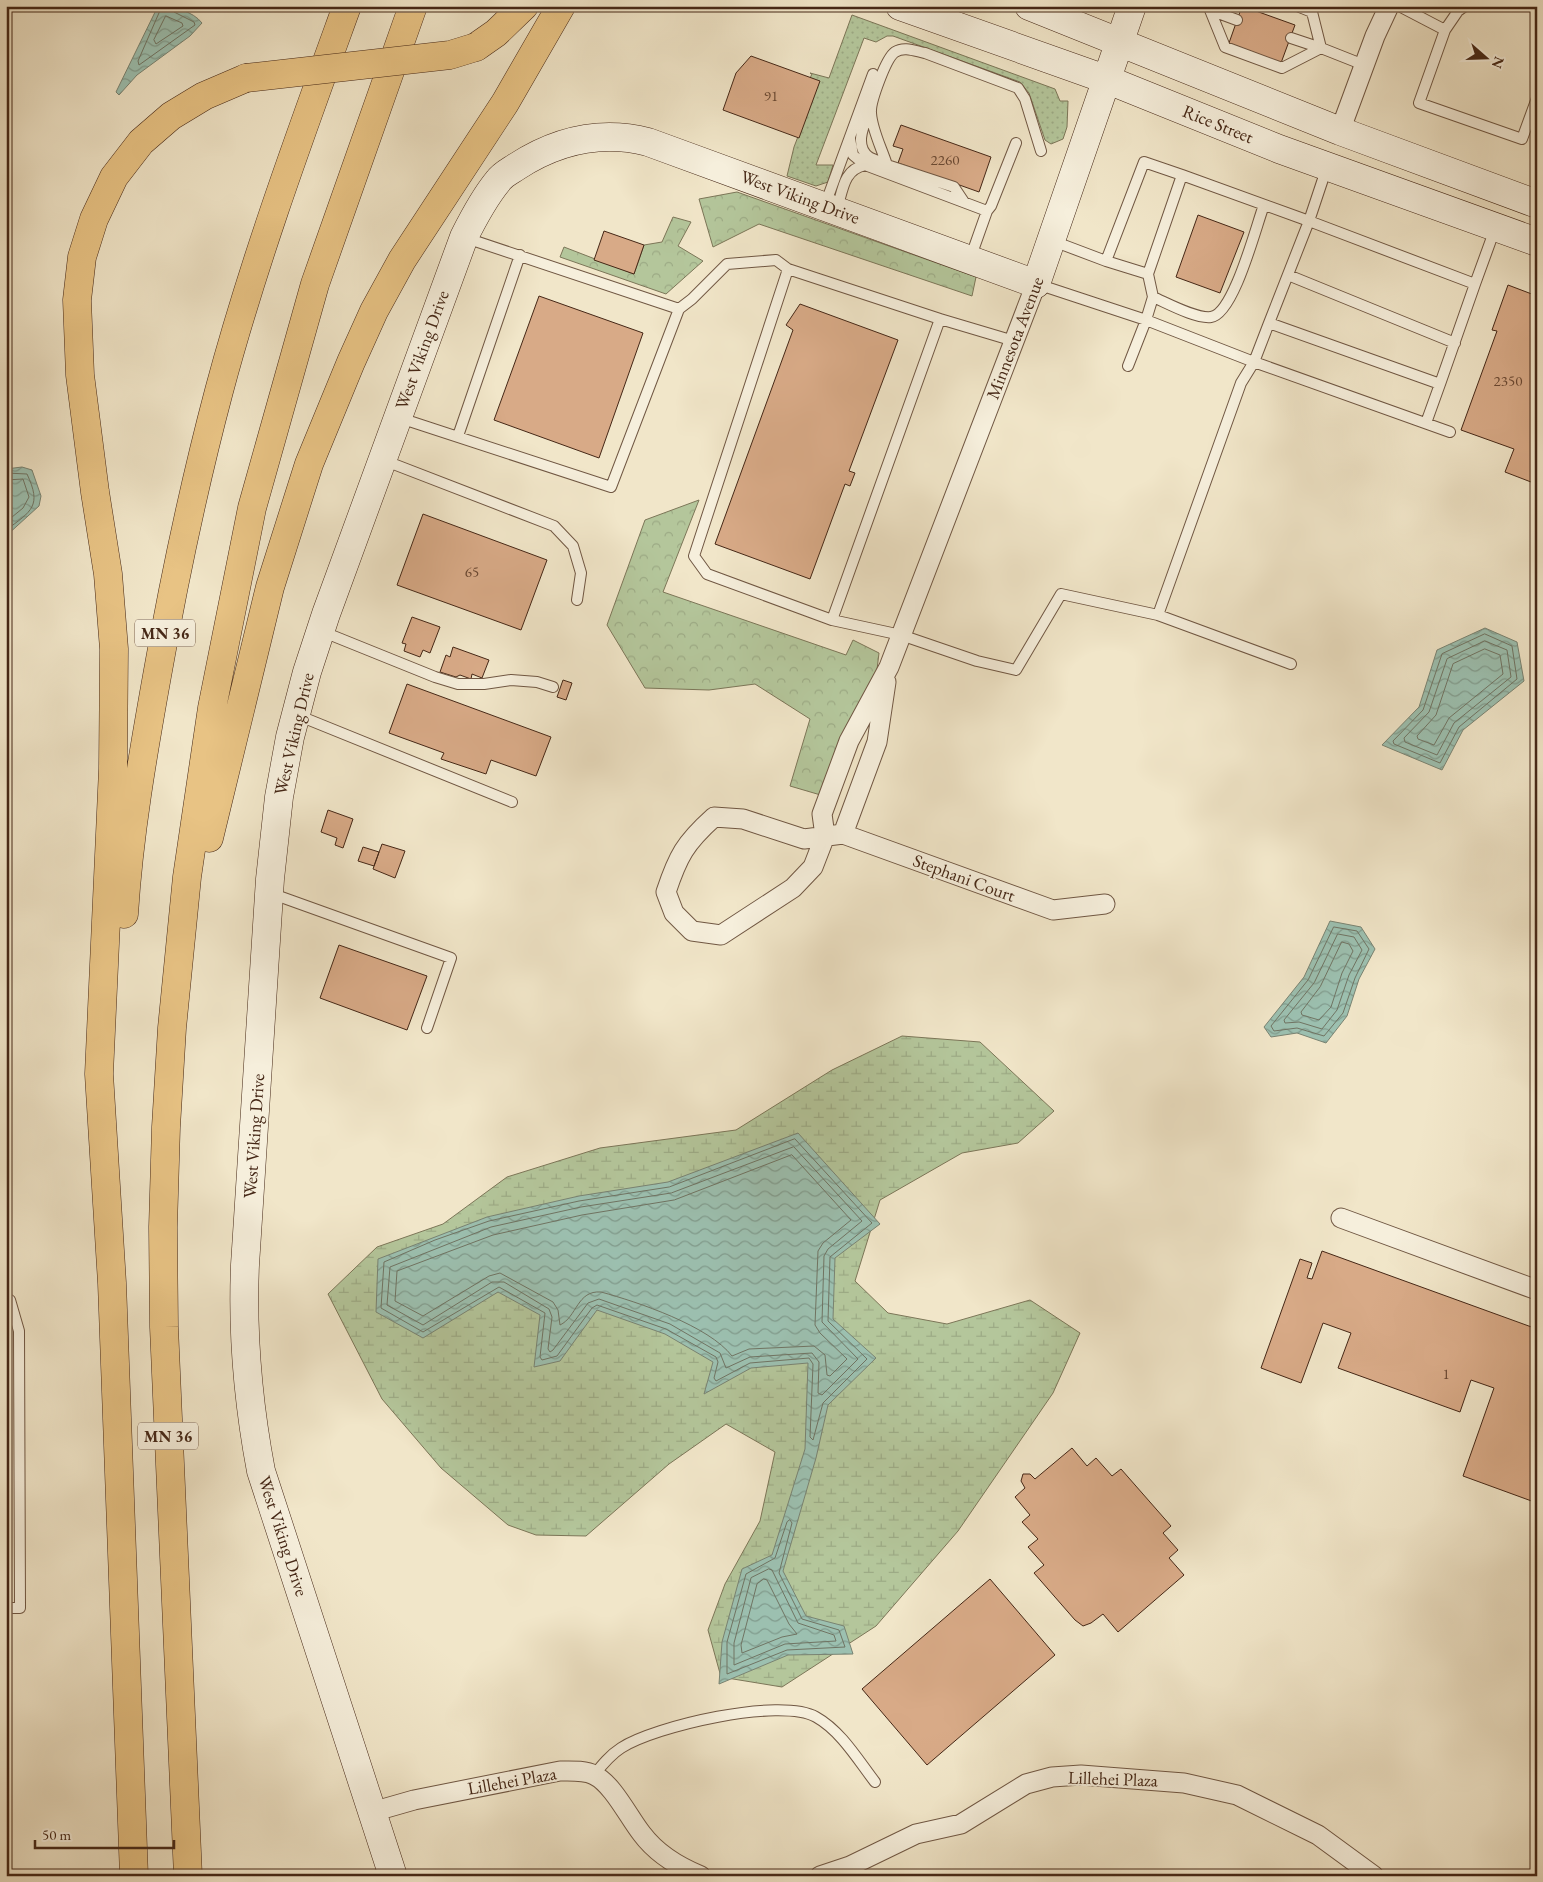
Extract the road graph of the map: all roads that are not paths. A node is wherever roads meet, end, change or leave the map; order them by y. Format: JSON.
{"nodes":[{"id":1,"x":347,"y":6,"type":"edge"},
{"id":2,"x":413,"y":6,"type":"edge"},
{"id":3,"x":524,"y":6,"type":"edge"},
{"id":4,"x":561,"y":6,"type":"edge"},
{"id":5,"x":580,"y":6,"type":"edge"},
{"id":6,"x":900,"y":6,"type":"edge"},
{"id":7,"x":1029,"y":6,"type":"edge"},
{"id":8,"x":1132,"y":6,"type":"edge"},
{"id":9,"x":1298,"y":6,"type":"edge"},
{"id":10,"x":1389,"y":6,"type":"edge"},
{"id":11,"x":1399,"y":6,"type":"edge"},
{"id":12,"x":1465,"y":6,"type":"edge"},
{"id":13,"x":1210,"y":8,"type":"edge"},
{"id":14,"x":1237,"y":20,"type":"dead end"},
{"id":15,"x":1445,"y":30,"type":"junction"},
{"id":16,"x":1290,"y":38,"type":"dead end"},
{"id":17,"x":1120,"y":43,"type":"junction"},
{"id":18,"x":1321,"y":48,"type":"junction"},
{"id":19,"x":1364,"y":65,"type":"junction"},
{"id":20,"x":873,"y":74,"type":"dead end"},
{"id":21,"x":1108,"y":80,"type":"junction"},
{"id":22,"x":1537,"y":98,"type":"edge"},
{"id":23,"x":505,"y":103,"type":"junction"},
{"id":24,"x":871,"y":106,"type":"junction"},
{"id":25,"x":1340,"y":131,"type":"junction"},
{"id":26,"x":850,"y":139,"type":"junction"},
{"id":27,"x":1016,"y":143,"type":"dead end"},
{"id":28,"x":1041,"y":150,"type":"dead end"},
{"id":29,"x":887,"y":165,"type":"junction"},
{"id":30,"x":865,"y":166,"type":"junction"},
{"id":31,"x":1327,"y":166,"type":"junction"},
{"id":32,"x":1182,"y":175,"type":"junction"},
{"id":33,"x":964,"y":202,"type":"junction"},
{"id":34,"x":1537,"y":204,"type":"edge"},
{"id":35,"x":1264,"y":205,"type":"junction"},
{"id":36,"x":831,"y":208,"type":"junction"},
{"id":37,"x":987,"y":210,"type":"junction"},
{"id":38,"x":1309,"y":220,"type":"junction"},
{"id":39,"x":1496,"y":227,"type":"junction"},
{"id":40,"x":464,"y":237,"type":"junction"},
{"id":41,"x":1053,"y":241,"type":"junction"},
{"id":42,"x":1537,"y":242,"type":"edge"},
{"id":43,"x":520,"y":255,"type":"junction"},
{"id":44,"x":969,"y":260,"type":"junction"},
{"id":45,"x":1106,"y":261,"type":"junction"},
{"id":46,"x":788,"y":269,"type":"junction"},
{"id":47,"x":1148,"y":274,"type":"junction"},
{"id":48,"x":1288,"y":275,"type":"junction"},
{"id":49,"x":1036,"y":284,"type":"junction"},
{"id":50,"x":1475,"y":284,"type":"junction"},
{"id":51,"x":1153,"y":297,"type":"junction"},
{"id":52,"x":679,"y":309,"type":"junction"},
{"id":53,"x":940,"y":319,"type":"junction"},
{"id":54,"x":1146,"y":320,"type":"junction"},
{"id":55,"x":1269,"y":323,"type":"junction"},
{"id":56,"x":1014,"y":341,"type":"junction"},
{"id":57,"x":1455,"y":343,"type":"junction"},
{"id":58,"x":1254,"y":362,"type":"junction"},
{"id":59,"x":1128,"y":366,"type":"dead end"},
{"id":60,"x":1440,"y":384,"type":"junction"},
{"id":61,"x":398,"y":417,"type":"junction"},
{"id":62,"x":1426,"y":423,"type":"junction"},
{"id":63,"x":1450,"y":432,"type":"dead end"},
{"id":64,"x":458,"y":436,"type":"junction"},
{"id":65,"x":382,"y":460,"type":"junction"},
{"id":66,"x":577,"y":600,"type":"dead end"},
{"id":67,"x":1158,"y":615,"type":"junction"},
{"id":68,"x":832,"y":620,"type":"junction"},
{"id":69,"x":320,"y":631,"type":"junction"},
{"id":70,"x":901,"y":635,"type":"junction"},
{"id":71,"x":1291,"y":664,"type":"dead end"},
{"id":72,"x":889,"y":667,"type":"junction"},
{"id":73,"x":552,"y":687,"type":"dead end"},
{"id":74,"x":296,"y":715,"type":"junction"},
{"id":75,"x":512,"y":802,"type":"dead end"},
{"id":76,"x":834,"y":835,"type":"junction"},
{"id":77,"x":269,"y":892,"type":"junction"},
{"id":78,"x":1106,"y":904,"type":"dead end"},
{"id":79,"x":176,"y":996,"type":"junction"},
{"id":80,"x":427,"y":1028,"type":"dead end"},
{"id":81,"x":1341,"y":1218,"type":"dead end"},
{"id":82,"x":112,"y":1282,"type":"junction"},
{"id":83,"x":1537,"y":1290,"type":"edge"},
{"id":84,"x":6,"y":1298,"type":"edge"},
{"id":85,"x":6,"y":1608,"type":"edge"},
{"id":86,"x":594,"y":1775,"type":"junction"},
{"id":87,"x":875,"y":1782,"type":"dead end"},
{"id":88,"x":372,"y":1812,"type":"junction"},
{"id":89,"x":134,"y":1876,"type":"edge"},
{"id":90,"x":188,"y":1876,"type":"edge"},
{"id":91,"x":393,"y":1876,"type":"edge"},
{"id":92,"x":701,"y":1876,"type":"edge"},
{"id":93,"x":820,"y":1876,"type":"edge"},
{"id":94,"x":1374,"y":1876,"type":"edge"}],
"edges":[{"from":1,"to":82,"type":"highway","number":"MN 36"},
{"from":2,"to":79,"type":"highway","number":"MN 36"},
{"from":3,"to":82,"type":"highway","bridge":true},
{"from":4,"to":23,"type":"highway"},
{"from":5,"to":23,"type":"highway"},
{"from":6,"to":21,"type":"street","name":"Rice Street"},
{"from":7,"to":17,"type":"street"},
{"from":8,"to":17,"type":"street","name":"Minnesota Avenue"},
{"from":9,"to":18,"type":"lane"},
{"from":10,"to":19,"type":"street"},
{"from":11,"to":15,"type":"lane"},
{"from":12,"to":15,"type":"lane"},
{"from":13,"to":14,"type":"lane"},
{"from":13,"to":18,"type":"lane"},
{"from":15,"to":22,"type":"lane"},
{"from":16,"to":18,"type":"lane"},
{"from":17,"to":21,"type":"street","name":"Minnesota Avenue"},
{"from":17,"to":25,"type":"street"},
{"from":18,"to":19,"type":"lane"},
{"from":19,"to":25,"type":"street"},
{"from":20,"to":26,"type":"lane"},
{"from":21,"to":31,"type":"street","name":"Rice Street"},
{"from":21,"to":41,"type":"street","name":"Minnesota Avenue"},
{"from":23,"to":79,"type":"highway"},
{"from":24,"to":28,"type":"lane"},
{"from":24,"to":29,"type":"lane"},
{"from":24,"to":29,"type":"lane"},
{"from":25,"to":34,"type":"street"},
{"from":26,"to":30,"type":"lane"},
{"from":26,"to":36,"type":"lane"},
{"from":27,"to":37,"type":"lane"},
{"from":29,"to":33,"type":"lane"},
{"from":30,"to":33,"type":"lane"},
{"from":30,"to":36,"type":"lane"},
{"from":31,"to":38,"type":"lane"},
{"from":31,"to":39,"type":"street","name":"Rice Street"},
{"from":32,"to":35,"type":"lane"},
{"from":32,"to":45,"type":"lane"},
{"from":32,"to":47,"type":"lane"},
{"from":33,"to":37,"type":"lane"},
{"from":35,"to":38,"type":"lane"},
{"from":35,"to":51,"type":"lane"},
{"from":36,"to":40,"type":"street","name":"West Viking Drive"},
{"from":36,"to":44,"type":"street","name":"West Viking Drive"},
{"from":37,"to":44,"type":"lane"},
{"from":38,"to":48,"type":"lane"},
{"from":38,"to":50,"type":"lane"},
{"from":39,"to":42,"type":"street","name":"Rice Street"},
{"from":39,"to":50,"type":"lane"},
{"from":40,"to":43,"type":"lane"},
{"from":40,"to":61,"type":"street","name":"West Viking Drive"},
{"from":41,"to":45,"type":"lane"},
{"from":41,"to":49,"type":"street","name":"Minnesota Avenue"},
{"from":43,"to":52,"type":"lane"},
{"from":43,"to":64,"type":"lane"},
{"from":44,"to":49,"type":"street","name":"West Viking Drive"},
{"from":45,"to":47,"type":"lane"},
{"from":46,"to":52,"type":"lane"},
{"from":46,"to":53,"type":"lane"},
{"from":46,"to":68,"type":"lane"},
{"from":47,"to":51,"type":"lane"},
{"from":48,"to":55,"type":"lane"},
{"from":48,"to":57,"type":"lane"},
{"from":49,"to":54,"type":"lane"},
{"from":49,"to":56,"type":"street","name":"Minnesota Avenue"},
{"from":50,"to":57,"type":"lane"},
{"from":51,"to":54,"type":"lane"},
{"from":52,"to":64,"type":"lane"},
{"from":53,"to":56,"type":"lane"},
{"from":53,"to":68,"type":"lane"},
{"from":54,"to":58,"type":"lane"},
{"from":54,"to":59,"type":"lane"},
{"from":55,"to":58,"type":"lane"},
{"from":55,"to":60,"type":"lane"},
{"from":56,"to":70,"type":"street","name":"Minnesota Avenue"},
{"from":57,"to":60,"type":"lane"},
{"from":58,"to":62,"type":"lane"},
{"from":58,"to":67,"type":"lane"},
{"from":60,"to":62,"type":"lane"},
{"from":61,"to":64,"type":"lane"},
{"from":61,"to":65,"type":"street","name":"West Viking Drive"},
{"from":62,"to":63,"type":"lane"},
{"from":65,"to":66,"type":"lane"},
{"from":65,"to":69,"type":"street","name":"West Viking Drive"},
{"from":67,"to":70,"type":"lane"},
{"from":67,"to":71,"type":"lane"},
{"from":68,"to":70,"type":"lane"},
{"from":69,"to":73,"type":"lane"},
{"from":69,"to":74,"type":"street","name":"West Viking Drive"},
{"from":70,"to":72,"type":"street","name":"Minnesota Avenue"},
{"from":72,"to":76,"type":"street","name":"Minnesota Avenue"},
{"from":72,"to":76,"type":"street","name":"Minnesota Avenue"},
{"from":74,"to":75,"type":"lane"},
{"from":74,"to":77,"type":"street","name":"West Viking Drive"},
{"from":76,"to":76,"type":"street"},
{"from":76,"to":78,"type":"street","name":"Stephani Court"},
{"from":77,"to":80,"type":"lane"},
{"from":77,"to":88,"type":"street","name":"West Viking Drive"},
{"from":79,"to":90,"type":"highway","number":"MN 36"},
{"from":81,"to":83,"type":"street"},
{"from":82,"to":89,"type":"highway","number":"MN 36"},
{"from":84,"to":85,"type":"lane"},
{"from":86,"to":87,"type":"lane"},
{"from":86,"to":88,"type":"street","name":"Lillehei Plaza"},
{"from":86,"to":92,"type":"street"},
{"from":88,"to":91,"type":"street","name":"West Viking Drive"},
{"from":93,"to":94,"type":"street","name":"Lillehei Plaza"}]}
